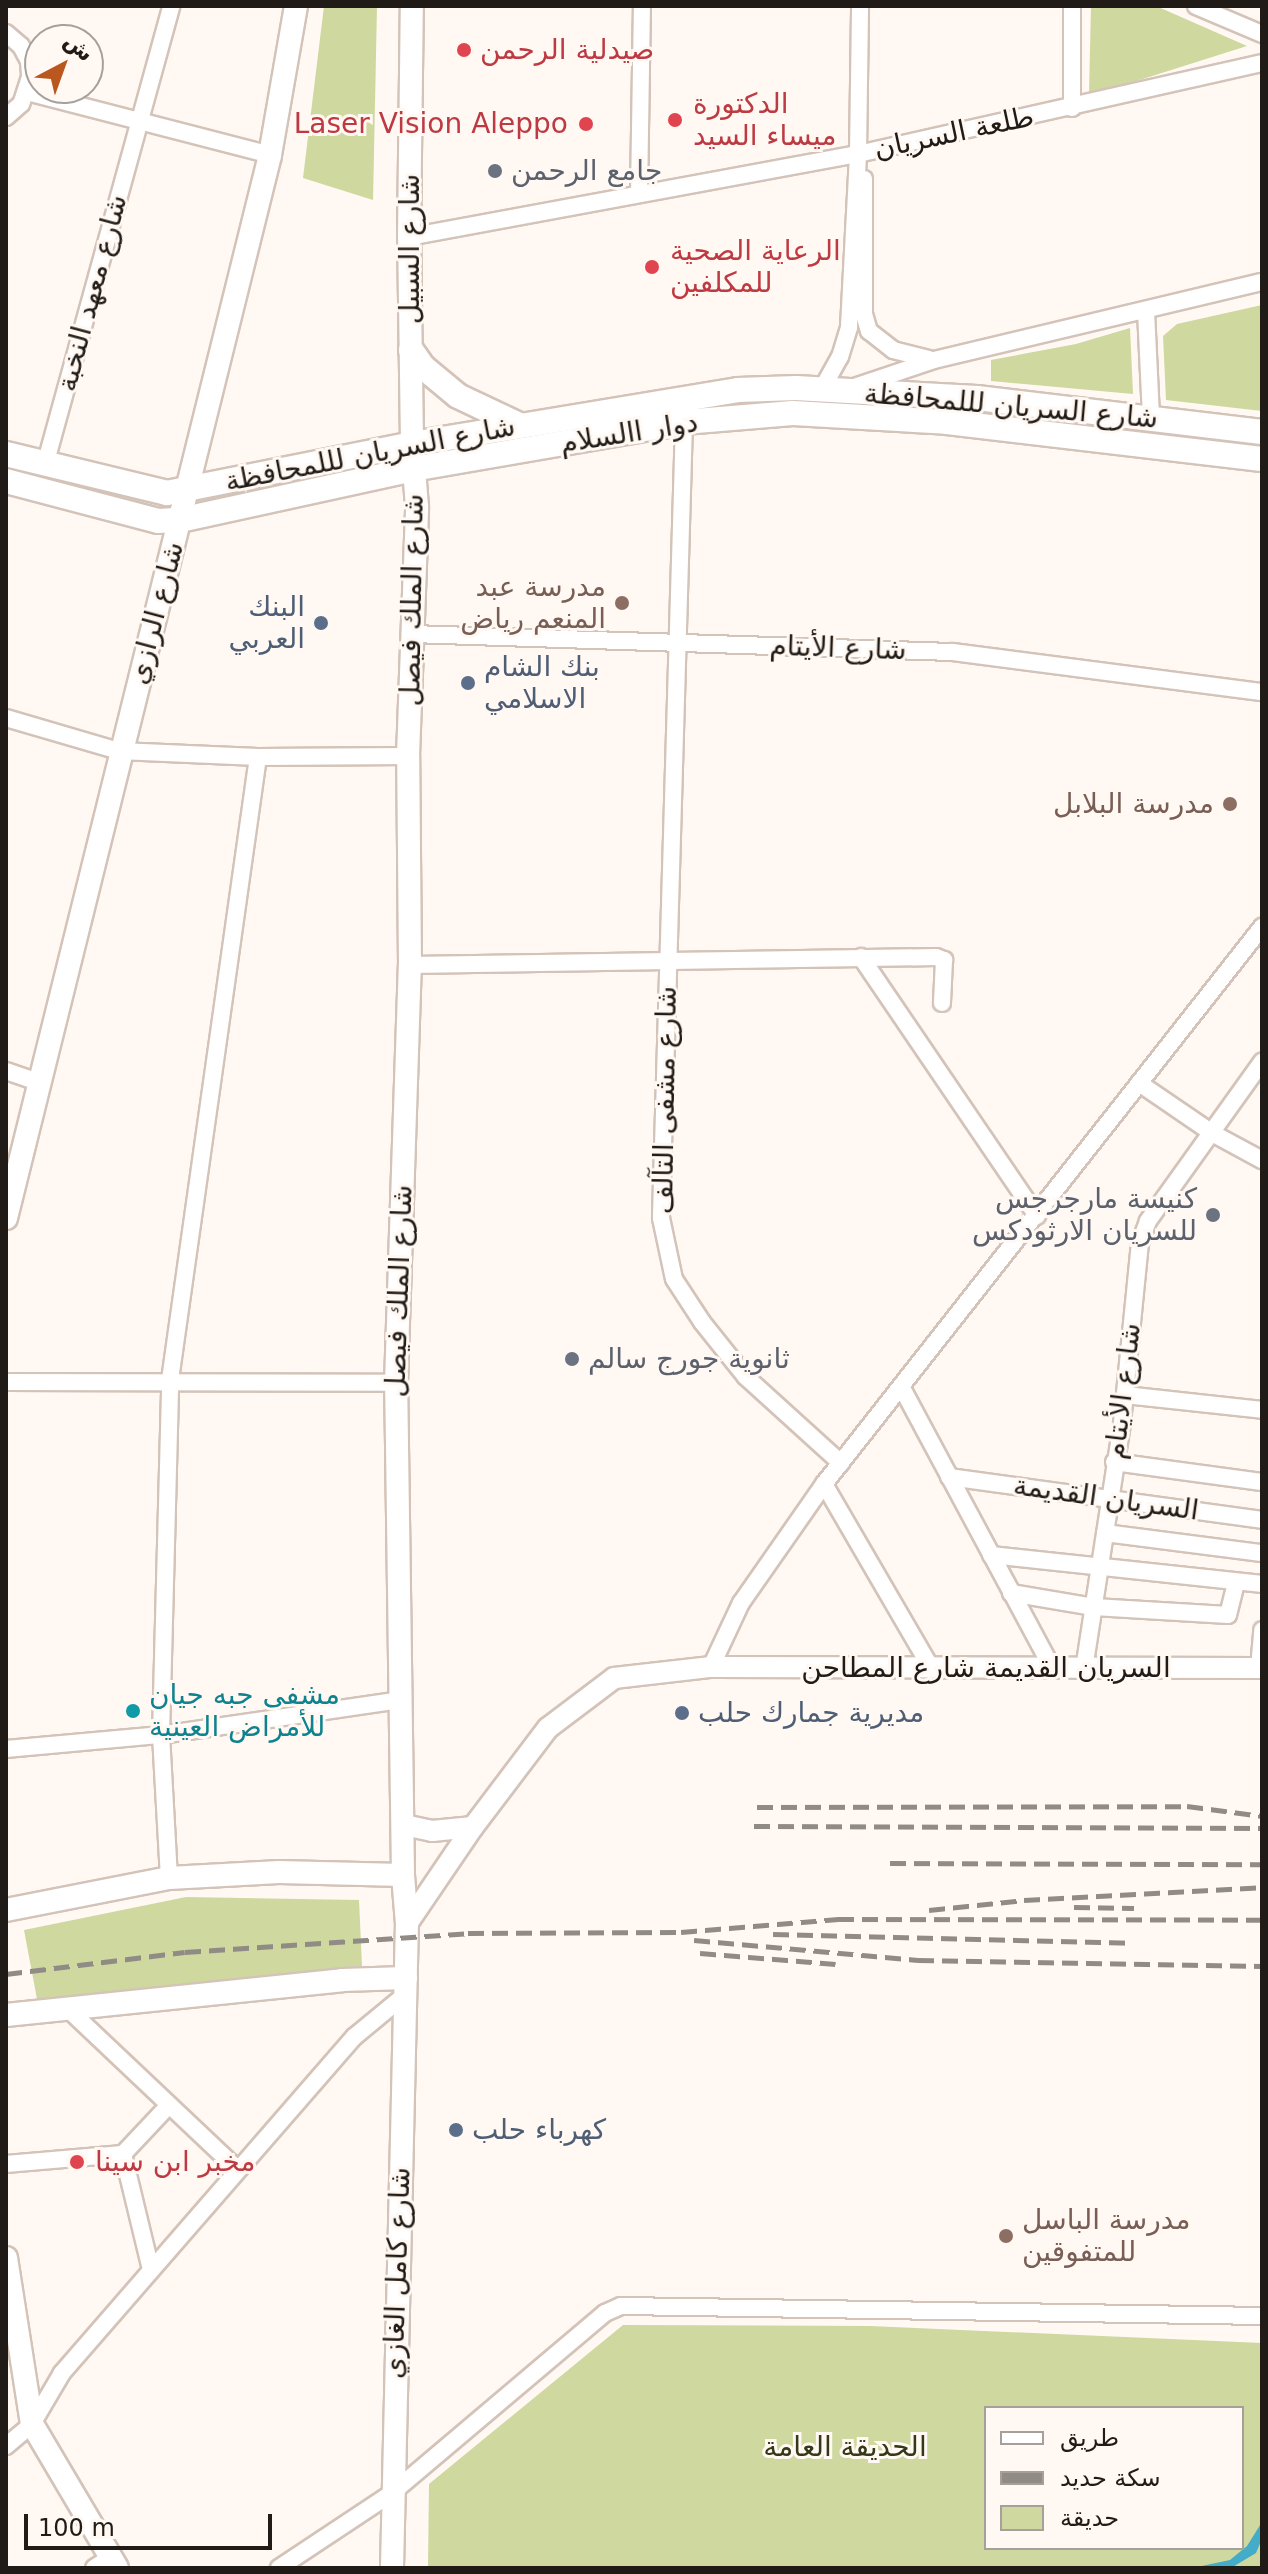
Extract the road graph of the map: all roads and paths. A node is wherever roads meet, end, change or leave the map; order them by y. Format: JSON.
{"nodes":[{"id":1,"x":171,"y":6,"type":"edge"},
{"id":2,"x":296,"y":6,"type":"edge"},
{"id":3,"x":412,"y":6,"type":"edge"},
{"id":4,"x":642,"y":6,"type":"edge"},
{"id":5,"x":860,"y":6,"type":"edge"},
{"id":6,"x":1072,"y":6,"type":"edge"},
{"id":7,"x":1196,"y":6,"type":"edge"},
{"id":8,"x":6,"y":33,"type":"edge"},
{"id":9,"x":1262,"y":34,"type":"edge"},
{"id":10,"x":24,"y":52,"type":"edge"},
{"id":11,"x":1262,"y":63,"type":"edge"},
{"id":12,"x":24,"y":98,"type":"edge"},
{"id":13,"x":73,"y":104,"type":"edge"},
{"id":14,"x":1072,"y":108,"type":"junction"},
{"id":15,"x":6,"y":117,"type":"edge"},
{"id":16,"x":139,"y":121,"type":"junction"},
{"id":17,"x":858,"y":154,"type":"junction"},
{"id":18,"x":270,"y":155,"type":"junction"},
{"id":19,"x":639,"y":194,"type":"junction"},
{"id":20,"x":409,"y":237,"type":"junction"},
{"id":21,"x":1262,"y":282,"type":"edge"},
{"id":22,"x":1146,"y":311,"type":"junction"},
{"id":23,"x":411,"y":350,"type":"junction"},
{"id":24,"x":934,"y":360,"type":"junction"},
{"id":25,"x":822,"y":389,"type":"junction"},
{"id":26,"x":846,"y":390,"type":"junction"},
{"id":27,"x":1151,"y":419,"type":"junction"},
{"id":28,"x":684,"y":422,"type":"junction"},
{"id":29,"x":521,"y":426,"type":"junction"},
{"id":30,"x":1262,"y":432,"type":"edge"},
{"id":31,"x":412,"y":444,"type":"junction"},
{"id":32,"x":6,"y":454,"type":"edge"},
{"id":33,"x":1262,"y":459,"type":"edge"},
{"id":34,"x":45,"y":465,"type":"junction"},
{"id":35,"x":413,"y":469,"type":"junction"},
{"id":36,"x":6,"y":481,"type":"edge"},
{"id":37,"x":188,"y":488,"type":"junction"},
{"id":38,"x":180,"y":520,"type":"junction"},
{"id":39,"x":412,"y":634,"type":"junction"},
{"id":40,"x":676,"y":642,"type":"junction"},
{"id":41,"x":1262,"y":692,"type":"edge"},
{"id":42,"x":6,"y":718,"type":"edge"},
{"id":43,"x":119,"y":751,"type":"junction"},
{"id":44,"x":408,"y":756,"type":"junction"},
{"id":45,"x":258,"y":757,"type":"junction"},
{"id":46,"x":1262,"y":927,"type":"edge"},
{"id":47,"x":861,"y":957,"type":"junction"},
{"id":48,"x":667,"y":958,"type":"junction"},
{"id":49,"x":410,"y":965,"type":"junction"},
{"id":50,"x":942,"y":1003,"type":"dead end"},
{"id":51,"x":1262,"y":1062,"type":"edge"},
{"id":52,"x":6,"y":1071,"type":"edge"},
{"id":53,"x":41,"y":1083,"type":"junction"},
{"id":54,"x":1139,"y":1083,"type":"junction"},
{"id":55,"x":1212,"y":1133,"type":"junction"},
{"id":56,"x":1262,"y":1160,"type":"edge"},
{"id":57,"x":1037,"y":1216,"type":"junction"},
{"id":58,"x":6,"y":1218,"type":"edge"},
{"id":59,"x":170,"y":1380,"type":"junction"},
{"id":60,"x":6,"y":1382,"type":"edge"},
{"id":61,"x":396,"y":1383,"type":"junction"},
{"id":62,"x":902,"y":1388,"type":"junction"},
{"id":63,"x":1125,"y":1395,"type":"junction"},
{"id":64,"x":1262,"y":1410,"type":"edge"},
{"id":65,"x":1114,"y":1462,"type":"junction"},
{"id":66,"x":841,"y":1463,"type":"junction"},
{"id":67,"x":949,"y":1477,"type":"junction"},
{"id":68,"x":1262,"y":1482,"type":"edge"},
{"id":69,"x":824,"y":1484,"type":"junction"},
{"id":70,"x":1110,"y":1498,"type":"junction"},
{"id":71,"x":1262,"y":1520,"type":"edge"},
{"id":72,"x":1105,"y":1533,"type":"junction"},
{"id":73,"x":1262,"y":1553,"type":"edge"},
{"id":74,"x":991,"y":1555,"type":"junction"},
{"id":75,"x":1100,"y":1568,"type":"junction"},
{"id":76,"x":1236,"y":1583,"type":"junction"},
{"id":77,"x":1262,"y":1584,"type":"edge"},
{"id":78,"x":1011,"y":1593,"type":"junction"},
{"id":79,"x":1094,"y":1607,"type":"junction"},
{"id":80,"x":1262,"y":1630,"type":"edge"},
{"id":81,"x":711,"y":1667,"type":"junction"},
{"id":82,"x":931,"y":1668,"type":"junction"},
{"id":83,"x":1052,"y":1668,"type":"junction"},
{"id":84,"x":1260,"y":1668,"type":"edge"},
{"id":85,"x":1084,"y":1669,"type":"junction"},
{"id":86,"x":401,"y":1700,"type":"junction"},
{"id":87,"x":161,"y":1735,"type":"junction"},
{"id":88,"x":6,"y":1749,"type":"edge"},
{"id":89,"x":404,"y":1825,"type":"junction"},
{"id":90,"x":473,"y":1827,"type":"junction"},
{"id":91,"x":403,"y":1875,"type":"junction"},
{"id":92,"x":169,"y":1878,"type":"junction"},
{"id":93,"x":6,"y":1910,"type":"edge"},
{"id":94,"x":407,"y":1924,"type":"junction"},
{"id":95,"x":406,"y":1986,"type":"junction"},
{"id":96,"x":68,"y":2009,"type":"junction"},
{"id":97,"x":6,"y":2015,"type":"edge"},
{"id":98,"x":169,"y":2105,"type":"junction"},
{"id":99,"x":123,"y":2154,"type":"junction"},
{"id":100,"x":6,"y":2164,"type":"edge"},
{"id":101,"x":237,"y":2169,"type":"junction"},
{"id":102,"x":6,"y":2258,"type":"edge"},
{"id":103,"x":151,"y":2270,"type":"junction"},
{"id":104,"x":1262,"y":2316,"type":"edge"},
{"id":105,"x":32,"y":2424,"type":"junction"},
{"id":106,"x":6,"y":2446,"type":"edge"},
{"id":107,"x":392,"y":2493,"type":"junction"},
{"id":108,"x":107,"y":2564,"type":"edge"},
{"id":109,"x":279,"y":2568,"type":"edge"},
{"id":110,"x":392,"y":2568,"type":"edge"}],
"edges":[{"from":1,"to":16,"type":"street","name":"شارع معهد النخبة"},
{"from":2,"to":18,"type":"main road","name":"شارع الرازي"},
{"from":3,"to":20,"type":"main road","name":"شارع السبيل"},
{"from":4,"to":19,"type":"street"},
{"from":5,"to":17,"type":"street"},
{"from":6,"to":14,"type":"street"},
{"from":7,"to":9,"type":"street"},
{"from":8,"to":10,"type":"street"},
{"from":11,"to":14,"type":"street","name":"طلعة السريان"},
{"from":12,"to":15,"type":"street"},
{"from":13,"to":16,"type":"street"},
{"from":14,"to":17,"type":"street","name":"طلعة السريان"},
{"from":16,"to":18,"type":"street"},
{"from":16,"to":34,"type":"street","name":"شارع معهد النخبة"},
{"from":17,"to":19,"type":"street","name":"طلعة السريان"},
{"from":17,"to":24,"type":"street"},
{"from":17,"to":25,"type":"street"},
{"from":18,"to":37,"type":"main road","name":"شارع الرازي"},
{"from":19,"to":20,"type":"street","name":"طلعة السريان"},
{"from":20,"to":23,"type":"main road","name":"شارع السبيل"},
{"from":21,"to":22,"type":"street"},
{"from":22,"to":24,"type":"street"},
{"from":22,"to":27,"type":"street"},
{"from":23,"to":29,"type":"main road"},
{"from":23,"to":31,"type":"main road","name":"شارع السبيل"},
{"from":24,"to":26,"type":"street"},
{"from":25,"to":26,"type":"main road","name":"شارع السريان لللمحافظة"},
{"from":25,"to":29,"type":"main road","name":"شارع السريان لللمحافظة"},
{"from":26,"to":27,"type":"main road","name":"شارع السريان لللمحافظة"},
{"from":27,"to":30,"type":"main road","name":"شارع السريان لللمحافظة"},
{"from":28,"to":33,"type":"main road","name":"دوار االسلام"},
{"from":28,"to":35,"type":"main road","name":"دوار االسلام"},
{"from":28,"to":40,"type":"street","name":"شارع مشفى التآلف"},
{"from":29,"to":31,"type":"main road","name":"شارع السريان لللمحافظة"},
{"from":31,"to":35,"type":"main road","name":"شارع الملك فيصل"},
{"from":31,"to":37,"type":"main road","name":"شارع السريان لللمحافظة"},
{"from":32,"to":34,"type":"main road","name":"شارع السريان لللمحافظة"},
{"from":34,"to":37,"type":"main road","name":"شارع السريان لللمحافظة"},
{"from":35,"to":38,"type":"main road","name":"دوار االسلام"},
{"from":35,"to":39,"type":"main road","name":"شارع الملك فيصل"},
{"from":36,"to":38,"type":"main road","name":"دوار االسلام"},
{"from":37,"to":38,"type":"main road","name":"شارع الرازي"},
{"from":38,"to":43,"type":"main road","name":"شارع الرازي"},
{"from":39,"to":40,"type":"street","name":"شارع الأيتام"},
{"from":39,"to":44,"type":"main road","name":"شارع الملك فيصل"},
{"from":40,"to":41,"type":"street","name":"شارع الأيتام"},
{"from":40,"to":48,"type":"street","name":"شارع مشفى التآلف"},
{"from":42,"to":43,"type":"street"},
{"from":43,"to":45,"type":"street"},
{"from":43,"to":53,"type":"main road","name":"شارع الرازي"},
{"from":44,"to":45,"type":"street"},
{"from":44,"to":49,"type":"main road","name":"شارع الملك فيصل"},
{"from":45,"to":59,"type":"street"},
{"from":46,"to":54,"type":"street"},
{"from":47,"to":48,"type":"street"},
{"from":47,"to":50,"type":"street"},
{"from":47,"to":57,"type":"street"},
{"from":48,"to":49,"type":"street","name":"شارع مشفى التآلف"},
{"from":48,"to":66,"type":"street","name":"شارع مشفى التآلف"},
{"from":49,"to":61,"type":"main road","name":"شارع الملك فيصل"},
{"from":51,"to":55,"type":"street","name":"شارع الأيتام"},
{"from":52,"to":53,"type":"street"},
{"from":53,"to":58,"type":"main road","name":"شارع الرازي"},
{"from":54,"to":55,"type":"street"},
{"from":54,"to":57,"type":"street"},
{"from":55,"to":56,"type":"street"},
{"from":55,"to":63,"type":"street","name":"شارع الأيتام"},
{"from":57,"to":62,"type":"street"},
{"from":59,"to":60,"type":"street"},
{"from":59,"to":61,"type":"street"},
{"from":59,"to":87,"type":"street"},
{"from":61,"to":86,"type":"main road","name":"شارع الملك فيصل"},
{"from":62,"to":66,"type":"street"},
{"from":62,"to":67,"type":"street"},
{"from":63,"to":64,"type":"street"},
{"from":63,"to":65,"type":"street","name":"شارع الأيتام"},
{"from":65,"to":68,"type":"street","name":"السريان القديمة"},
{"from":65,"to":70,"type":"street","name":"شارع الأيتام"},
{"from":66,"to":69,"type":"street"},
{"from":67,"to":70,"type":"street","name":"السريان القديمة"},
{"from":67,"to":74,"type":"street"},
{"from":69,"to":81,"type":"street"},
{"from":69,"to":82,"type":"street"},
{"from":70,"to":71,"type":"street","name":"السريان القديمة"},
{"from":70,"to":72,"type":"street","name":"شارع الأيتام"},
{"from":72,"to":73,"type":"street","name":"السريان القديمة"},
{"from":72,"to":75,"type":"street","name":"شارع الأيتام"},
{"from":74,"to":75,"type":"street"},
{"from":74,"to":78,"type":"street"},
{"from":75,"to":76,"type":"street"},
{"from":75,"to":79,"type":"street","name":"شارع الأيتام"},
{"from":76,"to":77,"type":"street"},
{"from":76,"to":79,"type":"street"},
{"from":78,"to":79,"type":"street"},
{"from":78,"to":83,"type":"street"},
{"from":79,"to":85,"type":"street","name":"شارع الأيتام"},
{"from":80,"to":84,"type":"street"},
{"from":81,"to":82,"type":"street","name":"السريان القديمة شارع المطاحن"},
{"from":81,"to":90,"type":"street","name":"السريان القديمة شارع المطاحن"},
{"from":82,"to":83,"type":"street","name":"السريان القديمة شارع المطاحن"},
{"from":83,"to":85,"type":"street","name":"السريان القديمة شارع المطاحن"},
{"from":84,"to":85,"type":"street","name":"السريان القديمة شارع المطاحن"},
{"from":86,"to":87,"type":"street"},
{"from":86,"to":89,"type":"main road","name":"شارع الملك فيصل"},
{"from":87,"to":88,"type":"street"},
{"from":87,"to":92,"type":"street"},
{"from":89,"to":90,"type":"street"},
{"from":89,"to":91,"type":"main road","name":"شارع الملك فيصل"},
{"from":90,"to":94,"type":"street"},
{"from":91,"to":92,"type":"main road"},
{"from":91,"to":94,"type":"main road","name":"شارع الملك فيصل"},
{"from":92,"to":93,"type":"main road"},
{"from":94,"to":95,"type":"main road","name":"شارع الملك فيصل"},
{"from":95,"to":96,"type":"main road"},
{"from":95,"to":101,"type":"street"},
{"from":95,"to":107,"type":"main road","name":"شارع كامل الغازي"},
{"from":96,"to":97,"type":"main road"},
{"from":96,"to":98,"type":"street"},
{"from":98,"to":99,"type":"street"},
{"from":98,"to":101,"type":"street"},
{"from":99,"to":100,"type":"street"},
{"from":99,"to":103,"type":"street"},
{"from":101,"to":103,"type":"street"},
{"from":102,"to":105,"type":"main road"},
{"from":103,"to":105,"type":"street"},
{"from":104,"to":107,"type":"street"},
{"from":105,"to":106,"type":"street"},
{"from":105,"to":108,"type":"main road"},
{"from":107,"to":109,"type":"street"},
{"from":107,"to":110,"type":"main road","name":"شارع كامل الغازي"}]}
